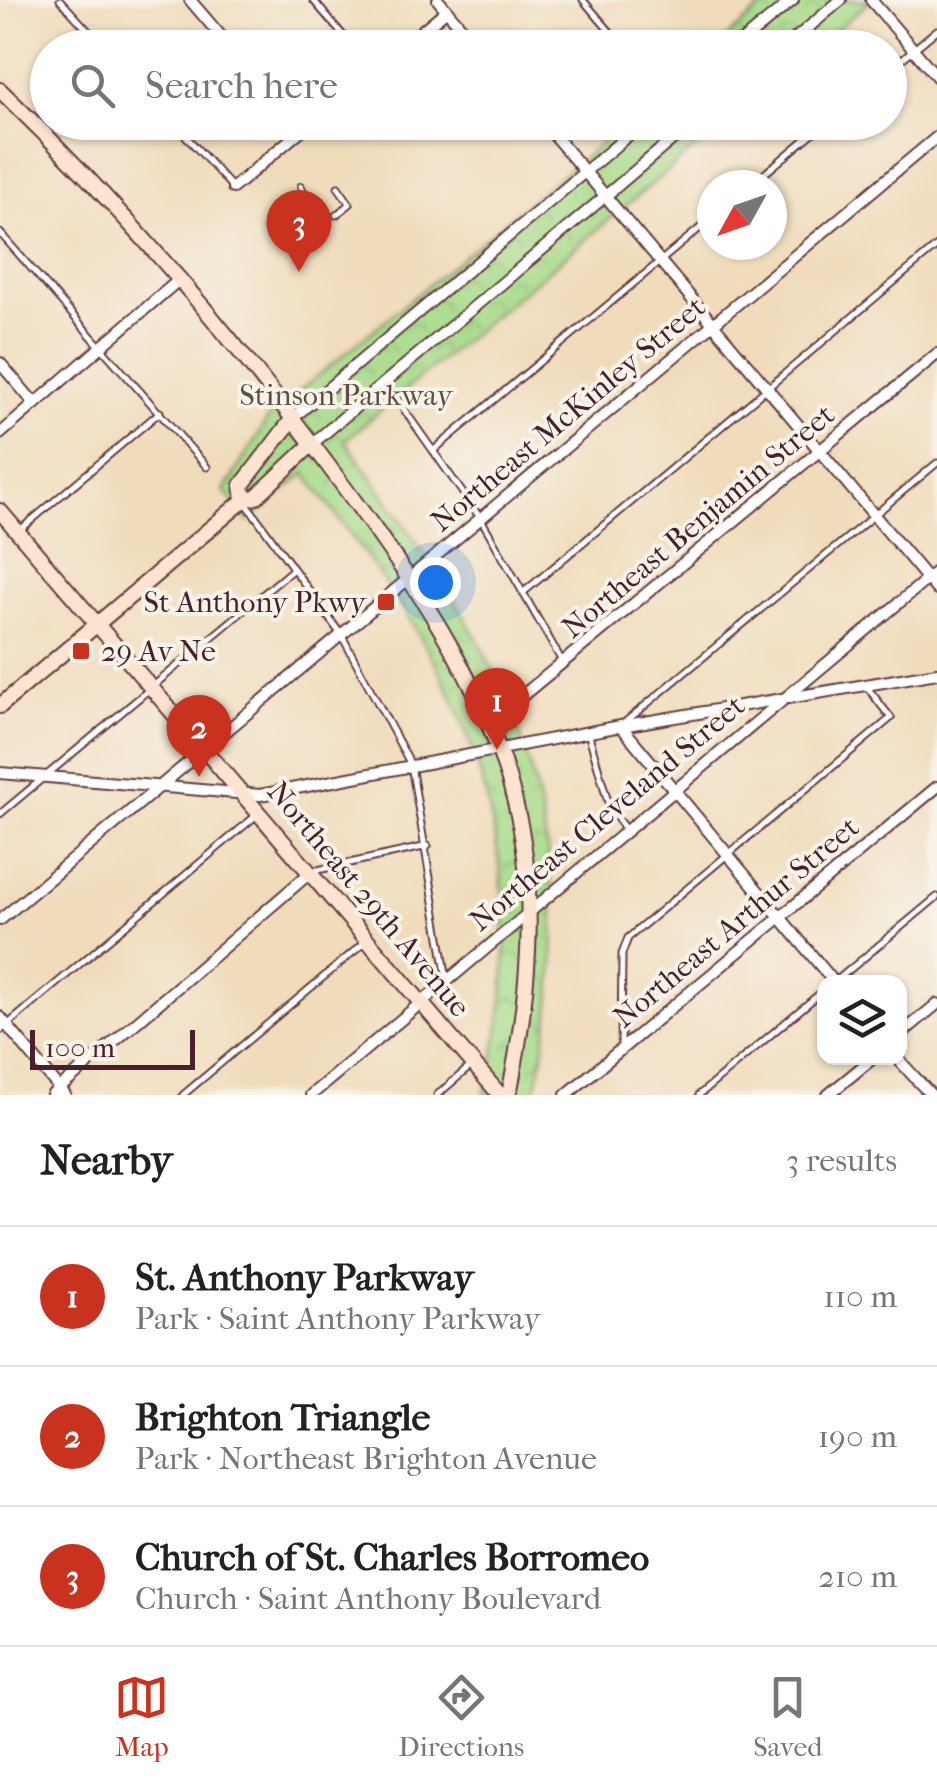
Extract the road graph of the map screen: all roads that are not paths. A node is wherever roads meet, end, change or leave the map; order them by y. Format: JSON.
{"nodes":[{"id":1,"x":60,"y":0,"type":"edge"},
{"id":2,"x":190,"y":0,"type":"edge"},
{"id":3,"x":313,"y":0,"type":"edge"},
{"id":4,"x":584,"y":0,"type":"edge"},
{"id":5,"x":792,"y":0,"type":"edge"},
{"id":6,"x":841,"y":0,"type":"edge"},
{"id":7,"x":871,"y":0,"type":"edge"},
{"id":8,"x":443,"y":5,"type":"edge"},
{"id":9,"x":88,"y":30,"type":"edge"},
{"id":10,"x":216,"y":30,"type":"edge"},
{"id":11,"x":339,"y":30,"type":"edge"},
{"id":12,"x":419,"y":30,"type":"edge"},
{"id":13,"x":464,"y":30,"type":"edge"},
{"id":14,"x":609,"y":30,"type":"edge"},
{"id":15,"x":756,"y":30,"type":"edge"},
{"id":16,"x":805,"y":30,"type":"edge"},
{"id":17,"x":896,"y":30,"type":"edge"},
{"id":18,"x":937,"y":30,"type":"edge"},
{"id":19,"x":907,"y":43,"type":"edge"},
{"id":20,"x":913,"y":50,"type":"junction"},
{"id":21,"x":907,"y":55,"type":"edge"},
{"id":22,"x":937,"y":78,"type":"edge"},
{"id":23,"x":0,"y":90,"type":"edge"},
{"id":24,"x":30,"y":121,"type":"edge"},
{"id":25,"x":937,"y":137,"type":"edge"},
{"id":26,"x":48,"y":140,"type":"edge"},
{"id":27,"x":189,"y":140,"type":"edge"},
{"id":28,"x":286,"y":140,"type":"edge"},
{"id":29,"x":558,"y":140,"type":"edge"},
{"id":30,"x":623,"y":140,"type":"edge"},
{"id":31,"x":672,"y":140,"type":"edge"},
{"id":32,"x":805,"y":140,"type":"edge"},
{"id":33,"x":770,"y":170,"type":"edge"},
{"id":34,"x":585,"y":172,"type":"junction"},
{"id":35,"x":302,"y":186,"type":"dead end"},
{"id":36,"x":338,"y":186,"type":"dead end"},
{"id":37,"x":233,"y":188,"type":"joint"},
{"id":38,"x":605,"y":196,"type":"junction"},
{"id":39,"x":322,"y":215,"type":"dead end"},
{"id":40,"x":336,"y":215,"type":"dead end"},
{"id":41,"x":697,"y":231,"type":"edge"},
{"id":42,"x":0,"y":232,"type":"edge"},
{"id":43,"x":937,"y":246,"type":"edge"},
{"id":44,"x":660,"y":262,"type":"junction"},
{"id":45,"x":181,"y":278,"type":"junction"},
{"id":46,"x":714,"y":324,"type":"junction"},
{"id":47,"x":103,"y":345,"type":"junction"},
{"id":48,"x":937,"y":354,"type":"edge"},
{"id":49,"x":0,"y":363,"type":"edge"},
{"id":50,"x":384,"y":381,"type":"junction"},
{"id":51,"x":766,"y":388,"type":"junction"},
{"id":52,"x":35,"y":404,"type":"junction"},
{"id":53,"x":160,"y":412,"type":"junction"},
{"id":54,"x":294,"y":417,"type":"junction"},
{"id":55,"x":0,"y":434,"type":"edge"},
{"id":56,"x":312,"y":444,"type":"junction"},
{"id":57,"x":434,"y":450,"type":"junction"},
{"id":58,"x":820,"y":452,"type":"junction"},
{"id":59,"x":937,"y":462,"type":"edge"},
{"id":60,"x":207,"y":467,"type":"dead end"},
{"id":61,"x":244,"y":500,"type":"junction"},
{"id":62,"x":0,"y":511,"type":"edge"},
{"id":63,"x":874,"y":515,"type":"junction"},
{"id":64,"x":482,"y":519,"type":"junction"},
{"id":65,"x":18,"y":532,"type":"junction"},
{"id":66,"x":292,"y":570,"type":"junction"},
{"id":67,"x":932,"y":575,"type":"edge"},
{"id":68,"x":409,"y":580,"type":"junction"},
{"id":69,"x":937,"y":590,"type":"edge"},
{"id":70,"x":525,"y":591,"type":"junction"},
{"id":71,"x":99,"y":622,"type":"junction"},
{"id":72,"x":342,"y":636,"type":"junction"},
{"id":73,"x":564,"y":666,"type":"junction"},
{"id":74,"x":937,"y":673,"type":"edge"},
{"id":75,"x":152,"y":685,"type":"junction"},
{"id":76,"x":865,"y":685,"type":"junction"},
{"id":77,"x":781,"y":700,"type":"junction"},
{"id":78,"x":0,"y":706,"type":"edge"},
{"id":79,"x":488,"y":724,"type":"junction"},
{"id":80,"x":621,"y":726,"type":"junction"},
{"id":81,"x":588,"y":732,"type":"junction"},
{"id":82,"x":205,"y":749,"type":"junction"},
{"id":83,"x":498,"y":752,"type":"junction"},
{"id":84,"x":411,"y":765,"type":"junction"},
{"id":85,"x":0,"y":772,"type":"edge"},
{"id":86,"x":45,"y":776,"type":"junction"},
{"id":87,"x":937,"y":787,"type":"edge"},
{"id":88,"x":158,"y":789,"type":"junction"},
{"id":89,"x":674,"y":789,"type":"junction"},
{"id":90,"x":246,"y":796,"type":"junction"},
{"id":91,"x":260,"y":812,"type":"junction"},
{"id":92,"x":0,"y":814,"type":"edge"},
{"id":93,"x":626,"y":830,"type":"junction"},
{"id":94,"x":428,"y":846,"type":"junction"},
{"id":95,"x":728,"y":853,"type":"junction"},
{"id":96,"x":311,"y":872,"type":"junction"},
{"id":97,"x":937,"y":897,"type":"edge"},
{"id":98,"x":528,"y":912,"type":"junction"},
{"id":99,"x":780,"y":917,"type":"junction"},
{"id":100,"x":0,"y":920,"type":"edge"},
{"id":101,"x":368,"y":940,"type":"junction"},
{"id":102,"x":828,"y":975,"type":"edge"},
{"id":103,"x":842,"y":975,"type":"edge"},
{"id":104,"x":447,"y":979,"type":"junction"},
{"id":105,"x":817,"y":996,"type":"edge"},
{"id":106,"x":421,"y":1002,"type":"junction"},
{"id":107,"x":937,"y":1004,"type":"edge"},
{"id":108,"x":2,"y":1024,"type":"edge"},
{"id":109,"x":907,"y":1029,"type":"edge"},
{"id":110,"x":621,"y":1050,"type":"junction"},
{"id":111,"x":473,"y":1064,"type":"junction"},
{"id":112,"x":864,"y":1065,"type":"edge"},
{"id":113,"x":903,"y":1065,"type":"edge"},
{"id":114,"x":59,"y":1093,"type":"edge"},
{"id":115,"x":182,"y":1095,"type":"edge"},
{"id":116,"x":310,"y":1095,"type":"edge"},
{"id":117,"x":436,"y":1095,"type":"edge"},
{"id":118,"x":500,"y":1095,"type":"edge"},
{"id":119,"x":510,"y":1095,"type":"edge"},
{"id":120,"x":566,"y":1095,"type":"edge"},
{"id":121,"x":699,"y":1095,"type":"edge"},
{"id":122,"x":828,"y":1095,"type":"edge"},
{"id":123,"x":931,"y":1095,"type":"edge"}],
"edges":[{"from":1,"to":9,"type":"lane"},
{"from":2,"to":10,"type":"street"},
{"from":3,"to":11,"type":"lane"},
{"from":4,"to":14,"type":"lane"},
{"from":5,"to":15,"type":"street"},
{"from":6,"to":16,"type":"street"},
{"from":7,"to":17,"type":"street"},
{"from":8,"to":12,"type":"street"},
{"from":8,"to":13,"type":"street"},
{"from":18,"to":20,"type":"lane"},
{"from":19,"to":20,"type":"street"},
{"from":20,"to":21,"type":"lane"},
{"from":20,"to":22,"type":"street"},
{"from":23,"to":24,"type":"street"},
{"from":25,"to":46,"type":"street","name":"Northeast McKinley Street"},
{"from":26,"to":45,"type":"street"},
{"from":27,"to":37,"type":"lane"},
{"from":28,"to":37,"type":"street"},
{"from":29,"to":34,"type":"street"},
{"from":30,"to":34,"type":"street"},
{"from":31,"to":38,"type":"street"},
{"from":32,"to":33,"type":"lane"},
{"from":34,"to":38,"type":"street"},
{"from":34,"to":54,"type":"street"},
{"from":35,"to":39,"type":"lane"},
{"from":36,"to":40,"type":"lane"},
{"from":38,"to":44,"type":"street"},
{"from":38,"to":50,"type":"street"},
{"from":41,"to":44,"type":"lane"},
{"from":42,"to":47,"type":"lane"},
{"from":43,"to":51,"type":"lane"},
{"from":44,"to":46,"type":"street"},
{"from":44,"to":57,"type":"lane"},
{"from":45,"to":47,"type":"street"},
{"from":45,"to":54,"type":"street"},
{"from":46,"to":51,"type":"street"},
{"from":46,"to":64,"type":"street","name":"Northeast McKinley Street"},
{"from":47,"to":52,"type":"street"},
{"from":47,"to":53,"type":"lane"},
{"from":48,"to":58,"type":"street","name":"Northeast Benjamin Street"},
{"from":49,"to":52,"type":"street"},
{"from":50,"to":56,"type":"street"},
{"from":50,"to":57,"type":"lane"},
{"from":51,"to":58,"type":"street"},
{"from":51,"to":70,"type":"lane"},
{"from":52,"to":55,"type":"street"},
{"from":53,"to":60,"type":"lane"},
{"from":53,"to":65,"type":"lane"},
{"from":54,"to":56,"type":"street"},
{"from":54,"to":61,"type":"street"},
{"from":56,"to":61,"type":"street"},
{"from":56,"to":68,"type":"street"},
{"from":57,"to":64,"type":"lane"},
{"from":58,"to":63,"type":"street"},
{"from":58,"to":73,"type":"street","name":"Northeast Benjamin Street"},
{"from":59,"to":63,"type":"lane"},
{"from":61,"to":66,"type":"lane"},
{"from":61,"to":71,"type":"street"},
{"from":62,"to":65,"type":"street","name":"Northeast 29th Avenue"},
{"from":63,"to":67,"type":"street"},
{"from":63,"to":80,"type":"lane"},
{"from":64,"to":68,"type":"street","name":"Northeast McKinley Street"},
{"from":64,"to":70,"type":"lane"},
{"from":65,"to":71,"type":"street","name":"Northeast 29th Avenue"},
{"from":66,"to":72,"type":"lane"},
{"from":66,"to":75,"type":"lane"},
{"from":67,"to":69,"type":"street"},
{"from":67,"to":77,"type":"street","name":"Northeast Cleveland Street"},
{"from":68,"to":72,"type":"street","name":"Northeast McKinley Street"},
{"from":68,"to":79,"type":"street"},
{"from":70,"to":73,"type":"lane"},
{"from":71,"to":75,"type":"street","name":"Northeast 29th Avenue"},
{"from":71,"to":78,"type":"street"},
{"from":72,"to":82,"type":"street","name":"Northeast McKinley Street"},
{"from":72,"to":84,"type":"lane"},
{"from":73,"to":79,"type":"street","name":"Northeast Benjamin Street"},
{"from":74,"to":76,"type":"street"},
{"from":75,"to":82,"type":"street","name":"Northeast 29th Avenue"},
{"from":75,"to":86,"type":"lane"},
{"from":76,"to":77,"type":"street"},
{"from":76,"to":95,"type":"lane"},
{"from":77,"to":80,"type":"street"},
{"from":77,"to":89,"type":"street","name":"Northeast Cleveland Street"},
{"from":79,"to":83,"type":"street"},
{"from":80,"to":81,"type":"street"},
{"from":80,"to":89,"type":"street"},
{"from":81,"to":83,"type":"street"},
{"from":81,"to":93,"type":"lane"},
{"from":82,"to":88,"type":"street","name":"Northeast McKinley Street"},
{"from":82,"to":90,"type":"street","name":"Northeast 29th Avenue"},
{"from":83,"to":84,"type":"street"},
{"from":83,"to":98,"type":"street"},
{"from":84,"to":90,"type":"street"},
{"from":84,"to":94,"type":"lane"},
{"from":85,"to":86,"type":"street"},
{"from":86,"to":88,"type":"street"},
{"from":86,"to":92,"type":"lane"},
{"from":87,"to":99,"type":"street","name":"Northeast Arthur Street"},
{"from":88,"to":90,"type":"street"},
{"from":88,"to":100,"type":"street","name":"Northeast McKinley Street"},
{"from":89,"to":93,"type":"street","name":"Northeast Cleveland Street"},
{"from":89,"to":95,"type":"street"},
{"from":90,"to":91,"type":"street","name":"Northeast 29th Avenue"},
{"from":91,"to":96,"type":"street","name":"Northeast 29th Avenue"},
{"from":91,"to":108,"type":"lane"},
{"from":93,"to":98,"type":"street","name":"Northeast Cleveland Street"},
{"from":94,"to":96,"type":"lane"},
{"from":94,"to":104,"type":"lane"},
{"from":95,"to":99,"type":"street"},
{"from":95,"to":110,"type":"lane"},
{"from":96,"to":101,"type":"street","name":"Northeast 29th Avenue"},
{"from":96,"to":114,"type":"street"},
{"from":97,"to":103,"type":"lane"},
{"from":98,"to":104,"type":"street","name":"Northeast Cleveland Street"},
{"from":98,"to":119,"type":"street"},
{"from":99,"to":102,"type":"street"},
{"from":99,"to":110,"type":"street","name":"Northeast Arthur Street"},
{"from":101,"to":106,"type":"street","name":"Northeast 29th Avenue"},
{"from":101,"to":115,"type":"lane"},
{"from":104,"to":106,"type":"street","name":"Northeast Cleveland Street"},
{"from":105,"to":121,"type":"lane"},
{"from":106,"to":111,"type":"street","name":"Northeast 29th Avenue"},
{"from":106,"to":116,"type":"street","name":"Northeast Cleveland Street"},
{"from":107,"to":109,"type":"street"},
{"from":108,"to":114,"type":"street"},
{"from":110,"to":120,"type":"street","name":"Northeast Arthur Street"},
{"from":111,"to":117,"type":"lane"},
{"from":111,"to":118,"type":"street","name":"Northeast 29th Avenue"},
{"from":112,"to":122,"type":"street"},
{"from":113,"to":123,"type":"street"}]}
